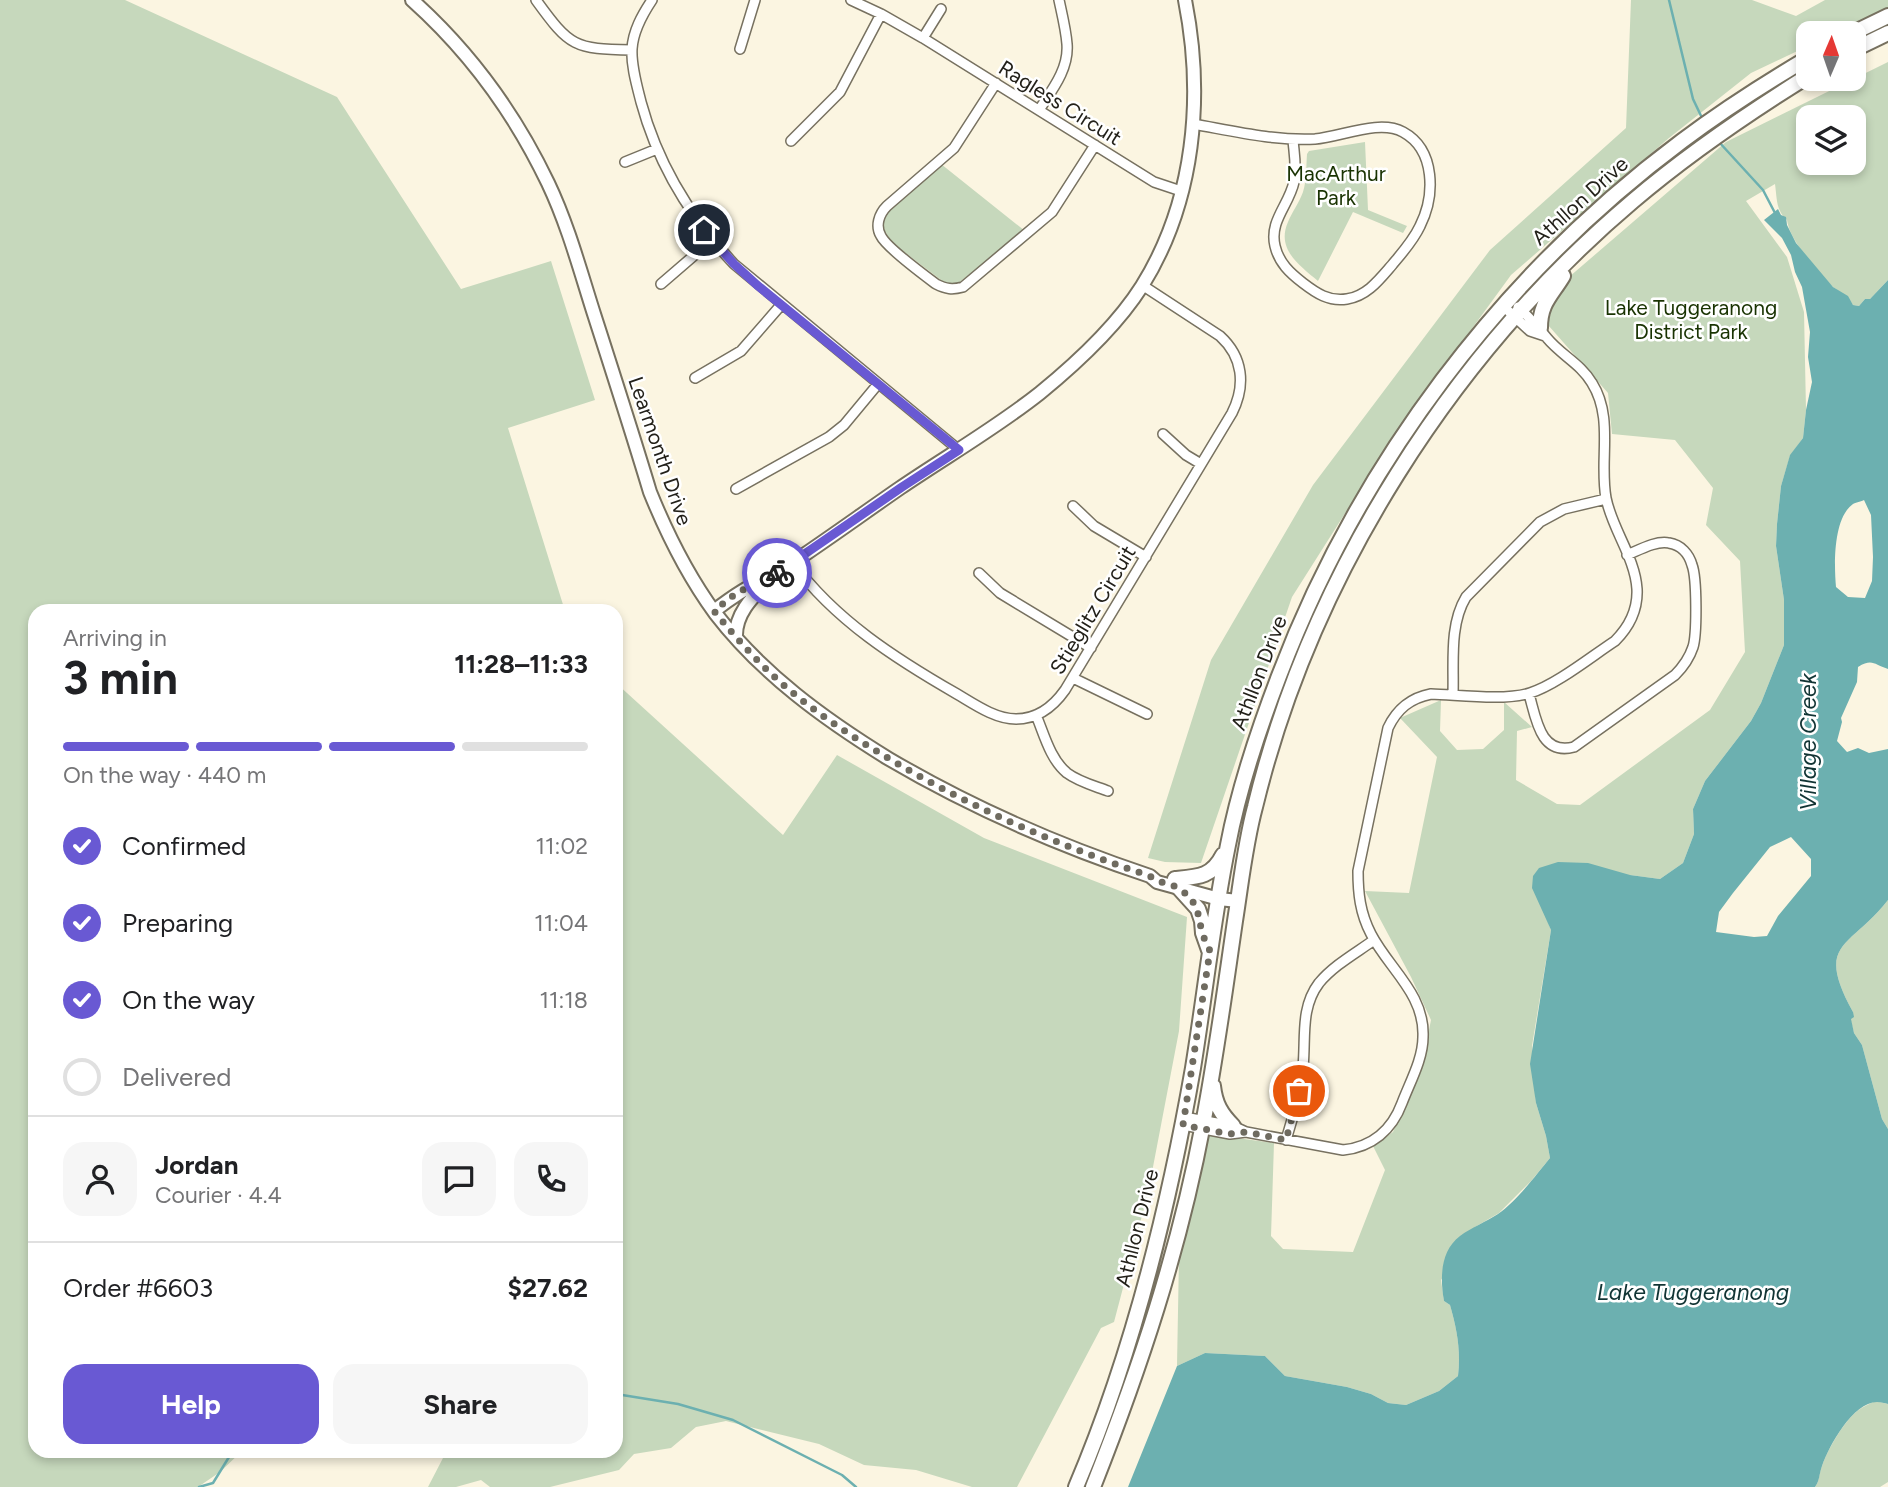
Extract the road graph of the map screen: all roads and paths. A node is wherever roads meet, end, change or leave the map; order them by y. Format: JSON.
{"nodes":[{"id":1,"x":412,"y":0,"type":"edge"},
{"id":2,"x":536,"y":0,"type":"edge"},
{"id":3,"x":652,"y":0,"type":"edge"},
{"id":4,"x":755,"y":0,"type":"edge"},
{"id":5,"x":851,"y":0,"type":"edge"},
{"id":6,"x":1059,"y":0,"type":"edge"},
{"id":7,"x":1185,"y":0,"type":"edge"},
{"id":8,"x":941,"y":9,"type":"dead end"},
{"id":9,"x":881,"y":14,"type":"junction"},
{"id":10,"x":1888,"y":16,"type":"edge"},
{"id":11,"x":1866,"y":27,"type":"edge"},
{"id":12,"x":1888,"y":33,"type":"edge"},
{"id":13,"x":923,"y":38,"type":"junction"},
{"id":14,"x":1866,"y":44,"type":"edge"},
{"id":15,"x":740,"y":49,"type":"dead end"},
{"id":16,"x":632,"y":50,"type":"junction"},
{"id":17,"x":1796,"y":65,"type":"edge"},
{"id":18,"x":996,"y":83,"type":"junction"},
{"id":19,"x":1796,"y":84,"type":"edge"},
{"id":20,"x":1039,"y":110,"type":"junction"},
{"id":21,"x":1194,"y":124,"type":"junction"},
{"id":22,"x":1293,"y":139,"type":"junction"},
{"id":23,"x":791,"y":141,"type":"dead end"},
{"id":24,"x":1095,"y":145,"type":"junction"},
{"id":25,"x":657,"y":149,"type":"junction"},
{"id":26,"x":625,"y":163,"type":"dead end"},
{"id":27,"x":1181,"y":191,"type":"junction"},
{"id":28,"x":712,"y":240,"type":"junction"},
{"id":29,"x":1578,"y":251,"type":"junction"},
{"id":30,"x":660,"y":284,"type":"dead end"},
{"id":31,"x":1142,"y":285,"type":"junction"},
{"id":32,"x":1506,"y":302,"type":"junction"},
{"id":33,"x":782,"y":304,"type":"junction"},
{"id":34,"x":1518,"y":313,"type":"junction"},
{"id":35,"x":1543,"y":332,"type":"junction"},
{"id":36,"x":695,"y":378,"type":"dead end"},
{"id":37,"x":878,"y":384,"type":"junction"},
{"id":38,"x":1163,"y":434,"type":"dead end"},
{"id":39,"x":959,"y":450,"type":"junction"},
{"id":40,"x":1201,"y":464,"type":"junction"},
{"id":41,"x":736,"y":489,"type":"dead end"},
{"id":42,"x":1606,"y":499,"type":"junction"},
{"id":43,"x":1073,"y":506,"type":"dead end"},
{"id":44,"x":1627,"y":555,"type":"junction"},
{"id":45,"x":1146,"y":557,"type":"junction"},
{"id":46,"x":793,"y":563,"type":"junction"},
{"id":47,"x":979,"y":573,"type":"dead end"},
{"id":48,"x":774,"y":575,"type":"junction"},
{"id":49,"x":701,"y":590,"type":"junction"},
{"id":50,"x":734,"y":595,"type":"junction"},
{"id":51,"x":714,"y":611,"type":"junction"},
{"id":52,"x":736,"y":637,"type":"junction"},
{"id":53,"x":1091,"y":648,"type":"junction"},
{"id":54,"x":1073,"y":678,"type":"junction"},
{"id":55,"x":1529,"y":694,"type":"junction"},
{"id":56,"x":1453,"y":695,"type":"junction"},
{"id":57,"x":1147,"y":714,"type":"dead end"},
{"id":58,"x":1036,"y":715,"type":"junction"},
{"id":59,"x":1108,"y":791,"type":"dead end"},
{"id":60,"x":1227,"y":845,"type":"junction"},
{"id":61,"x":1177,"y":883,"type":"junction"},
{"id":62,"x":1219,"y":895,"type":"junction"},
{"id":63,"x":1238,"y":901,"type":"junction"},
{"id":64,"x":1374,"y":940,"type":"junction"},
{"id":65,"x":1210,"y":951,"type":"junction"},
{"id":66,"x":1212,"y":1071,"type":"junction"},
{"id":67,"x":1183,"y":1121,"type":"junction"},
{"id":68,"x":1203,"y":1125,"type":"junction"},
{"id":69,"x":1239,"y":1129,"type":"junction"},
{"id":70,"x":1286,"y":1140,"type":"junction"},
{"id":71,"x":1076,"y":1487,"type":"edge"},
{"id":72,"x":1093,"y":1487,"type":"edge"}],
"edges":[{"from":1,"to":49,"type":"street","name":"Learmonth Drive"},
{"from":2,"to":16,"type":"street"},
{"from":3,"to":16,"type":"street"},
{"from":4,"to":15,"type":"street"},
{"from":5,"to":9,"type":"street","name":"Ragless Circuit"},
{"from":6,"to":20,"type":"street"},
{"from":7,"to":21,"type":"street"},
{"from":8,"to":13,"type":"street"},
{"from":9,"to":13,"type":"street","name":"Ragless Circuit"},
{"from":9,"to":23,"type":"street"},
{"from":10,"to":11,"type":"main road"},
{"from":12,"to":14,"type":"main road"},
{"from":13,"to":18,"type":"street","name":"Ragless Circuit"},
{"from":16,"to":25,"type":"street"},
{"from":17,"to":32,"type":"main road","name":"Athllon Drive"},
{"from":18,"to":20,"type":"street","name":"Ragless Circuit"},
{"from":18,"to":24,"type":"street"},
{"from":19,"to":29,"type":"main road","name":"Athllon Drive"},
{"from":20,"to":24,"type":"street","name":"Ragless Circuit"},
{"from":21,"to":22,"type":"street"},
{"from":21,"to":27,"type":"street"},
{"from":22,"to":22,"type":"street"},
{"from":24,"to":27,"type":"street","name":"Ragless Circuit"},
{"from":25,"to":26,"type":"street"},
{"from":25,"to":28,"type":"street"},
{"from":27,"to":31,"type":"street"},
{"from":28,"to":30,"type":"street"},
{"from":28,"to":33,"type":"street"},
{"from":29,"to":34,"type":"main road","name":"Athllon Drive"},
{"from":29,"to":35,"type":"main road"},
{"from":31,"to":39,"type":"street"},
{"from":31,"to":40,"type":"street","name":"Stieglitz Circuit"},
{"from":32,"to":34,"type":"street"},
{"from":32,"to":60,"type":"main road","name":"Athllon Drive"},
{"from":33,"to":36,"type":"street"},
{"from":33,"to":37,"type":"street"},
{"from":34,"to":35,"type":"street"},
{"from":34,"to":63,"type":"main road","name":"Athllon Drive"},
{"from":35,"to":42,"type":"street"},
{"from":37,"to":39,"type":"street"},
{"from":37,"to":41,"type":"street"},
{"from":38,"to":40,"type":"street"},
{"from":39,"to":46,"type":"street"},
{"from":40,"to":45,"type":"street","name":"Stieglitz Circuit"},
{"from":42,"to":44,"type":"street"},
{"from":42,"to":56,"type":"street"},
{"from":43,"to":45,"type":"street"},
{"from":44,"to":55,"type":"street"},
{"from":44,"to":55,"type":"street"},
{"from":45,"to":53,"type":"street","name":"Stieglitz Circuit"},
{"from":46,"to":48,"type":"street"},
{"from":46,"to":58,"type":"street"},
{"from":47,"to":53,"type":"street"},
{"from":48,"to":50,"type":"street"},
{"from":48,"to":52,"type":"street"},
{"from":49,"to":50,"type":"street"},
{"from":49,"to":51,"type":"street","name":"Learmonth Drive"},
{"from":50,"to":51,"type":"street"},
{"from":51,"to":52,"type":"street","name":"Learmonth Drive"},
{"from":52,"to":61,"type":"street","name":"Learmonth Drive"},
{"from":53,"to":54,"type":"street","name":"Stieglitz Circuit"},
{"from":54,"to":57,"type":"street"},
{"from":54,"to":58,"type":"street","name":"Stieglitz Circuit"},
{"from":55,"to":56,"type":"street"},
{"from":56,"to":64,"type":"street"},
{"from":58,"to":59,"type":"street"},
{"from":60,"to":61,"type":"main road"},
{"from":60,"to":62,"type":"main road","name":"Athllon Drive"},
{"from":61,"to":62,"type":"street","name":"Learmonth Drive"},
{"from":61,"to":65,"type":"main road"},
{"from":62,"to":63,"type":"street","name":"Learmonth Drive"},
{"from":62,"to":65,"type":"main road","name":"Athllon Drive"},
{"from":63,"to":66,"type":"main road","name":"Athllon Drive"},
{"from":64,"to":70,"type":"street"},
{"from":64,"to":70,"type":"street"},
{"from":65,"to":67,"type":"main road","name":"Athllon Drive"},
{"from":66,"to":68,"type":"main road","name":"Athllon Drive"},
{"from":66,"to":69,"type":"main road"},
{"from":67,"to":68,"type":"street"},
{"from":67,"to":71,"type":"main road","name":"Athllon Drive"},
{"from":68,"to":69,"type":"street"},
{"from":68,"to":69,"type":"street"},
{"from":68,"to":72,"type":"main road","name":"Athllon Drive"},
{"from":69,"to":70,"type":"street"}]}
